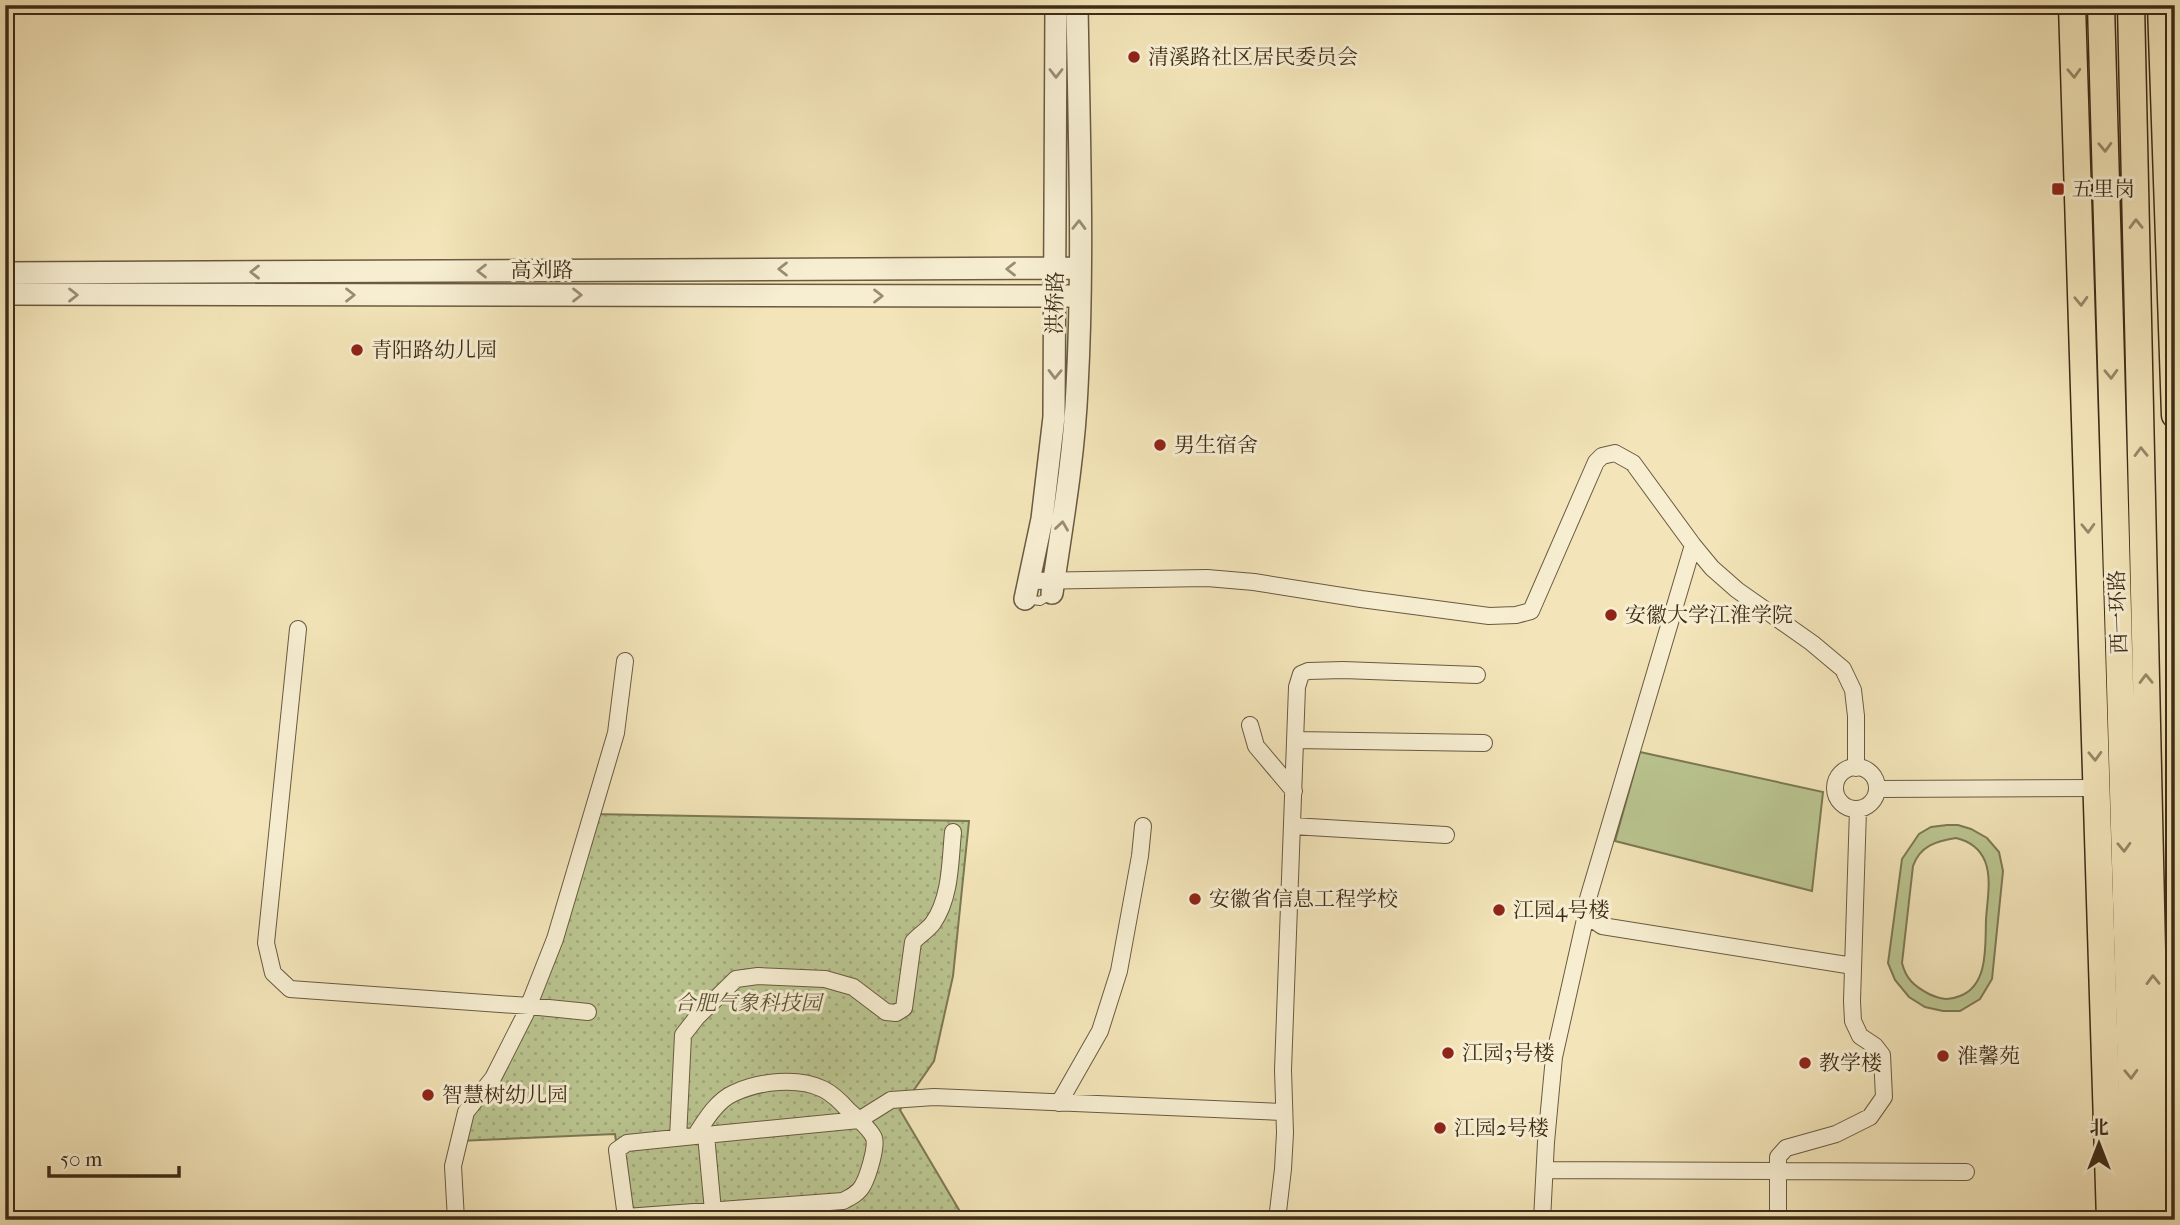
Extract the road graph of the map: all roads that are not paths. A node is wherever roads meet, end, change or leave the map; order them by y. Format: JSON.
{"nodes":[{"id":1,"x":1056,"y":5,"type":"edge"},
{"id":2,"x":1077,"y":5,"type":"edge"},
{"id":3,"x":2072,"y":5,"type":"edge"},
{"id":4,"x":2101,"y":5,"type":"edge"},
{"id":5,"x":2131,"y":5,"type":"edge"},
{"id":6,"x":2141,"y":5,"type":"edge"},
{"id":7,"x":2161,"y":5,"type":"edge"},
{"id":8,"x":2133,"y":73,"type":"junction"},
{"id":9,"x":2173,"y":243,"type":"edge"},
{"id":10,"x":1056,"y":268,"type":"junction"},
{"id":11,"x":1079,"y":268,"type":"junction"},
{"id":12,"x":5,"y":273,"type":"edge"},
{"id":13,"x":5,"y":294,"type":"edge"},
{"id":14,"x":1055,"y":296,"type":"junction"},
{"id":15,"x":1079,"y":296,"type":"junction"},
{"id":16,"x":2175,"y":415,"type":"edge"},
{"id":17,"x":1693,"y":545,"type":"junction"},
{"id":18,"x":1053,"y":587,"type":"junction"},
{"id":19,"x":1027,"y":590,"type":"joint"},
{"id":20,"x":298,"y":629,"type":"dead end"},
{"id":21,"x":625,"y":661,"type":"dead end"},
{"id":22,"x":1477,"y":675,"type":"dead end"},
{"id":23,"x":1250,"y":725,"type":"dead end"},
{"id":24,"x":1296,"y":740,"type":"junction"},
{"id":25,"x":1484,"y":743,"type":"dead end"},
{"id":26,"x":1856,"y":768,"type":"junction"},
{"id":27,"x":2096,"y":788,"type":"junction"},
{"id":28,"x":1877,"y":789,"type":"junction"},
{"id":29,"x":1294,"y":791,"type":"junction"},
{"id":30,"x":1858,"y":809,"type":"junction"},
{"id":31,"x":1143,"y":826,"type":"dead end"},
{"id":32,"x":1292,"y":826,"type":"junction"},
{"id":33,"x":953,"y":832,"type":"dead end"},
{"id":34,"x":1446,"y":835,"type":"dead end"},
{"id":35,"x":1586,"y":915,"type":"junction"},
{"id":36,"x":1853,"y":966,"type":"junction"},
{"id":37,"x":529,"y":1006,"type":"junction"},
{"id":38,"x":588,"y":1012,"type":"dead end"},
{"id":39,"x":1059,"y":1103,"type":"junction"},
{"id":40,"x":1284,"y":1112,"type":"junction"},
{"id":41,"x":859,"y":1120,"type":"junction"},
{"id":42,"x":693,"y":1136,"type":"junction"},
{"id":43,"x":1545,"y":1170,"type":"junction"},
{"id":44,"x":1778,"y":1171,"type":"junction"},
{"id":45,"x":1966,"y":1172,"type":"dead end"},
{"id":46,"x":713,"y":1211,"type":"junction"},
{"id":47,"x":456,"y":1220,"type":"edge"},
{"id":48,"x":1276,"y":1220,"type":"edge"},
{"id":49,"x":1542,"y":1220,"type":"edge"},
{"id":50,"x":1778,"y":1220,"type":"edge"},
{"id":51,"x":2110,"y":1220,"type":"edge"},
{"id":52,"x":2135,"y":1220,"type":"edge"},
{"id":53,"x":2158,"y":1220,"type":"edge"}],
"edges":[{"from":1,"to":10,"type":"street","name":"洪桥路","one_way":true},
{"from":11,"to":2,"type":"street","name":"洪桥路","one_way":true},
{"from":3,"to":27,"type":"main road","one_way":true},
{"from":4,"to":52,"type":"main road","name":"西一环路","one_way":true},
{"from":5,"to":8,"type":"main road","name":"西一环路"},
{"from":6,"to":8,"type":"main road"},
{"from":7,"to":9,"type":"main road"},
{"from":53,"to":8,"type":"main road","name":"西一环路","one_way":true},
{"from":9,"to":16,"type":"main road"},
{"from":10,"to":11,"type":"street","name":"高刘路"},
{"from":10,"to":12,"type":"street","name":"高刘路","one_way":true},
{"from":10,"to":14,"type":"street","name":"洪桥路"},
{"from":11,"to":15,"type":"street","name":"洪桥路"},
{"from":13,"to":14,"type":"street","name":"高刘路","one_way":true},
{"from":14,"to":15,"type":"street","name":"高刘路"},
{"from":14,"to":19,"type":"street","name":"洪桥路","one_way":true},
{"from":18,"to":15,"type":"street","name":"洪桥路","one_way":true},
{"from":17,"to":18,"type":"street"},
{"from":17,"to":26,"type":"street"},
{"from":17,"to":35,"type":"street"},
{"from":18,"to":19,"type":"street"},
{"from":20,"to":37,"type":"street"},
{"from":21,"to":37,"type":"street"},
{"from":22,"to":24,"type":"street"},
{"from":23,"to":29,"type":"street"},
{"from":24,"to":25,"type":"street"},
{"from":24,"to":29,"type":"street"},
{"from":26,"to":28,"type":"street"},
{"from":26,"to":30,"type":"street"},
{"from":27,"to":28,"type":"street"},
{"from":27,"to":51,"type":"main road"},
{"from":28,"to":30,"type":"street"},
{"from":29,"to":32,"type":"street"},
{"from":30,"to":36,"type":"street"},
{"from":31,"to":39,"type":"street"},
{"from":32,"to":34,"type":"street"},
{"from":32,"to":40,"type":"street"},
{"from":33,"to":42,"type":"street"},
{"from":35,"to":36,"type":"street"},
{"from":35,"to":43,"type":"street"},
{"from":36,"to":44,"type":"street"},
{"from":37,"to":38,"type":"street"},
{"from":37,"to":47,"type":"street"},
{"from":39,"to":40,"type":"street"},
{"from":39,"to":41,"type":"street"},
{"from":40,"to":48,"type":"street"},
{"from":41,"to":42,"type":"street"},
{"from":41,"to":42,"type":"street"},
{"from":41,"to":46,"type":"street"},
{"from":42,"to":46,"type":"street"},
{"from":42,"to":46,"type":"street"},
{"from":43,"to":44,"type":"street"},
{"from":43,"to":49,"type":"street"},
{"from":44,"to":45,"type":"street"},
{"from":44,"to":50,"type":"street"}]}
